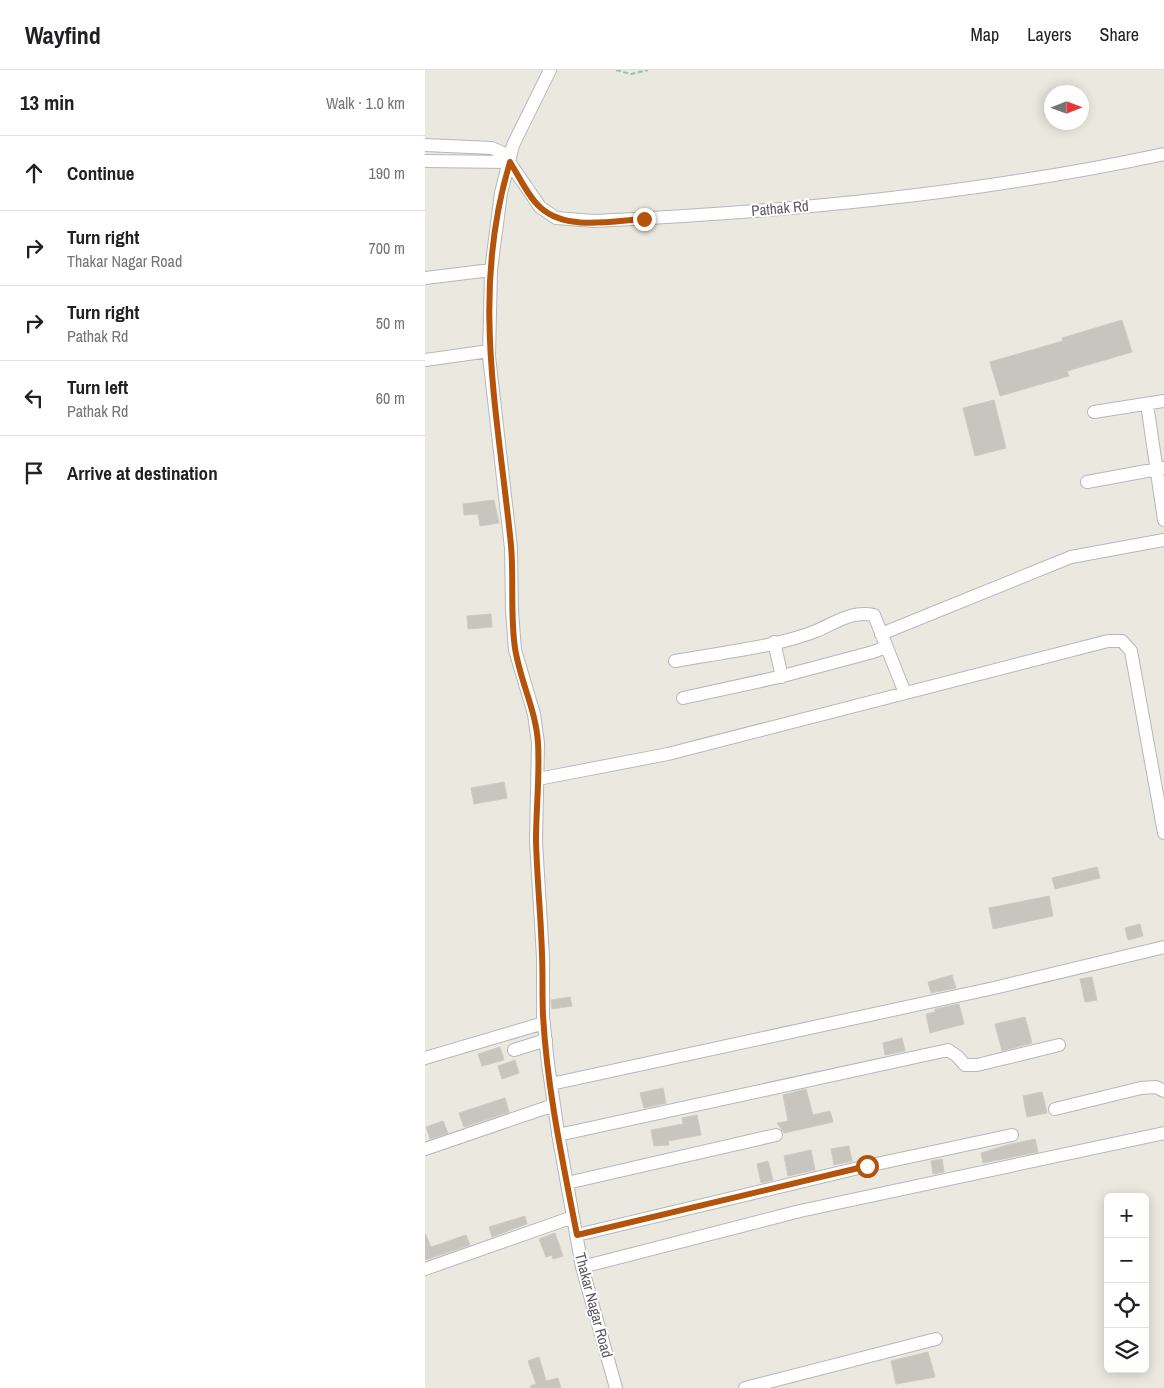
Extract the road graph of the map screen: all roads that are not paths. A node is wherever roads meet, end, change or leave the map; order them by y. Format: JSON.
{"nodes":[{"id":1,"x":549,"y":70,"type":"edge"},
{"id":2,"x":425,"y":146,"type":"edge"},
{"id":3,"x":1164,"y":154,"type":"edge"},
{"id":4,"x":425,"y":161,"type":"edge"},
{"id":5,"x":510,"y":162,"type":"junction"},
{"id":6,"x":491,"y":270,"type":"junction"},
{"id":7,"x":425,"y":278,"type":"edge"},
{"id":8,"x":489,"y":351,"type":"junction"},
{"id":9,"x":425,"y":360,"type":"edge"},
{"id":10,"x":1164,"y":401,"type":"edge"},
{"id":11,"x":1147,"y":404,"type":"junction"},
{"id":12,"x":1094,"y":412,"type":"dead end"},
{"id":13,"x":1160,"y":469,"type":"edge"},
{"id":14,"x":1087,"y":482,"type":"dead end"},
{"id":15,"x":1164,"y":520,"type":"edge"},
{"id":16,"x":1164,"y":540,"type":"edge"},
{"id":17,"x":881,"y":634,"type":"junction"},
{"id":18,"x":774,"y":642,"type":"junction"},
{"id":19,"x":886,"y":647,"type":"junction"},
{"id":20,"x":675,"y":661,"type":"dead end"},
{"id":21,"x":781,"y":677,"type":"junction"},
{"id":22,"x":905,"y":694,"type":"junction"},
{"id":23,"x":683,"y":698,"type":"dead end"},
{"id":24,"x":537,"y":779,"type":"junction"},
{"id":25,"x":1160,"y":784,"type":"edge"},
{"id":26,"x":1164,"y":833,"type":"edge"},
{"id":27,"x":1164,"y":947,"type":"edge"},
{"id":28,"x":544,"y":1023,"type":"junction"},
{"id":29,"x":546,"y":1040,"type":"junction"},
{"id":30,"x":1059,"y":1045,"type":"dead end"},
{"id":31,"x":514,"y":1050,"type":"dead end"},
{"id":32,"x":425,"y":1058,"type":"edge"},
{"id":33,"x":551,"y":1084,"type":"junction"},
{"id":34,"x":1164,"y":1091,"type":"edge"},
{"id":35,"x":554,"y":1105,"type":"junction"},
{"id":36,"x":1055,"y":1109,"type":"dead end"},
{"id":37,"x":1164,"y":1133,"type":"edge"},
{"id":38,"x":1012,"y":1134,"type":"dead end"},
{"id":39,"x":558,"y":1135,"type":"junction"},
{"id":40,"x":776,"y":1135,"type":"dead end"},
{"id":41,"x":425,"y":1149,"type":"edge"},
{"id":42,"x":567,"y":1183,"type":"junction"},
{"id":43,"x":573,"y":1217,"type":"junction"},
{"id":44,"x":577,"y":1235,"type":"junction"},
{"id":45,"x":582,"y":1267,"type":"junction"},
{"id":46,"x":425,"y":1269,"type":"edge"},
{"id":47,"x":936,"y":1340,"type":"dead end"},
{"id":48,"x":611,"y":1387,"type":"edge"},
{"id":49,"x":745,"y":1388,"type":"edge"}],
"edges":[{"from":1,"to":5,"type":"street","name":"Thakar Nagar Road"},
{"from":2,"to":5,"type":"street","name":"Pathak Rd"},
{"from":3,"to":5,"type":"street","name":"Pathak Rd"},
{"from":4,"to":5,"type":"street"},
{"from":5,"to":6,"type":"street","name":"Thakar Nagar Road"},
{"from":6,"to":7,"type":"street"},
{"from":6,"to":8,"type":"street","name":"Thakar Nagar Road"},
{"from":8,"to":9,"type":"street"},
{"from":8,"to":24,"type":"street","name":"Thakar Nagar Road"},
{"from":10,"to":11,"type":"street"},
{"from":11,"to":12,"type":"street"},
{"from":11,"to":13,"type":"street"},
{"from":13,"to":14,"type":"street"},
{"from":13,"to":15,"type":"street"},
{"from":16,"to":17,"type":"street"},
{"from":17,"to":18,"type":"street"},
{"from":17,"to":19,"type":"street"},
{"from":18,"to":20,"type":"street"},
{"from":18,"to":21,"type":"street"},
{"from":19,"to":21,"type":"street"},
{"from":19,"to":22,"type":"street"},
{"from":21,"to":23,"type":"street"},
{"from":22,"to":24,"type":"street"},
{"from":22,"to":25,"type":"street"},
{"from":24,"to":28,"type":"street","name":"Thakar Nagar Road"},
{"from":25,"to":26,"type":"street"},
{"from":27,"to":33,"type":"street"},
{"from":28,"to":29,"type":"street","name":"Thakar Nagar Road"},
{"from":28,"to":32,"type":"street"},
{"from":29,"to":31,"type":"street"},
{"from":29,"to":33,"type":"street","name":"Thakar Nagar Road"},
{"from":30,"to":39,"type":"street"},
{"from":33,"to":35,"type":"street","name":"Thakar Nagar Road"},
{"from":34,"to":36,"type":"street"},
{"from":35,"to":39,"type":"street","name":"Thakar Nagar Road"},
{"from":35,"to":41,"type":"street"},
{"from":37,"to":45,"type":"street"},
{"from":38,"to":44,"type":"street"},
{"from":39,"to":42,"type":"street","name":"Thakar Nagar Road"},
{"from":40,"to":42,"type":"street"},
{"from":42,"to":43,"type":"street","name":"Thakar Nagar Road"},
{"from":43,"to":44,"type":"street","name":"Thakar Nagar Road"},
{"from":43,"to":46,"type":"street"},
{"from":44,"to":45,"type":"street","name":"Thakar Nagar Road"},
{"from":45,"to":48,"type":"street","name":"Thakar Nagar Road"},
{"from":47,"to":49,"type":"street"}]}
